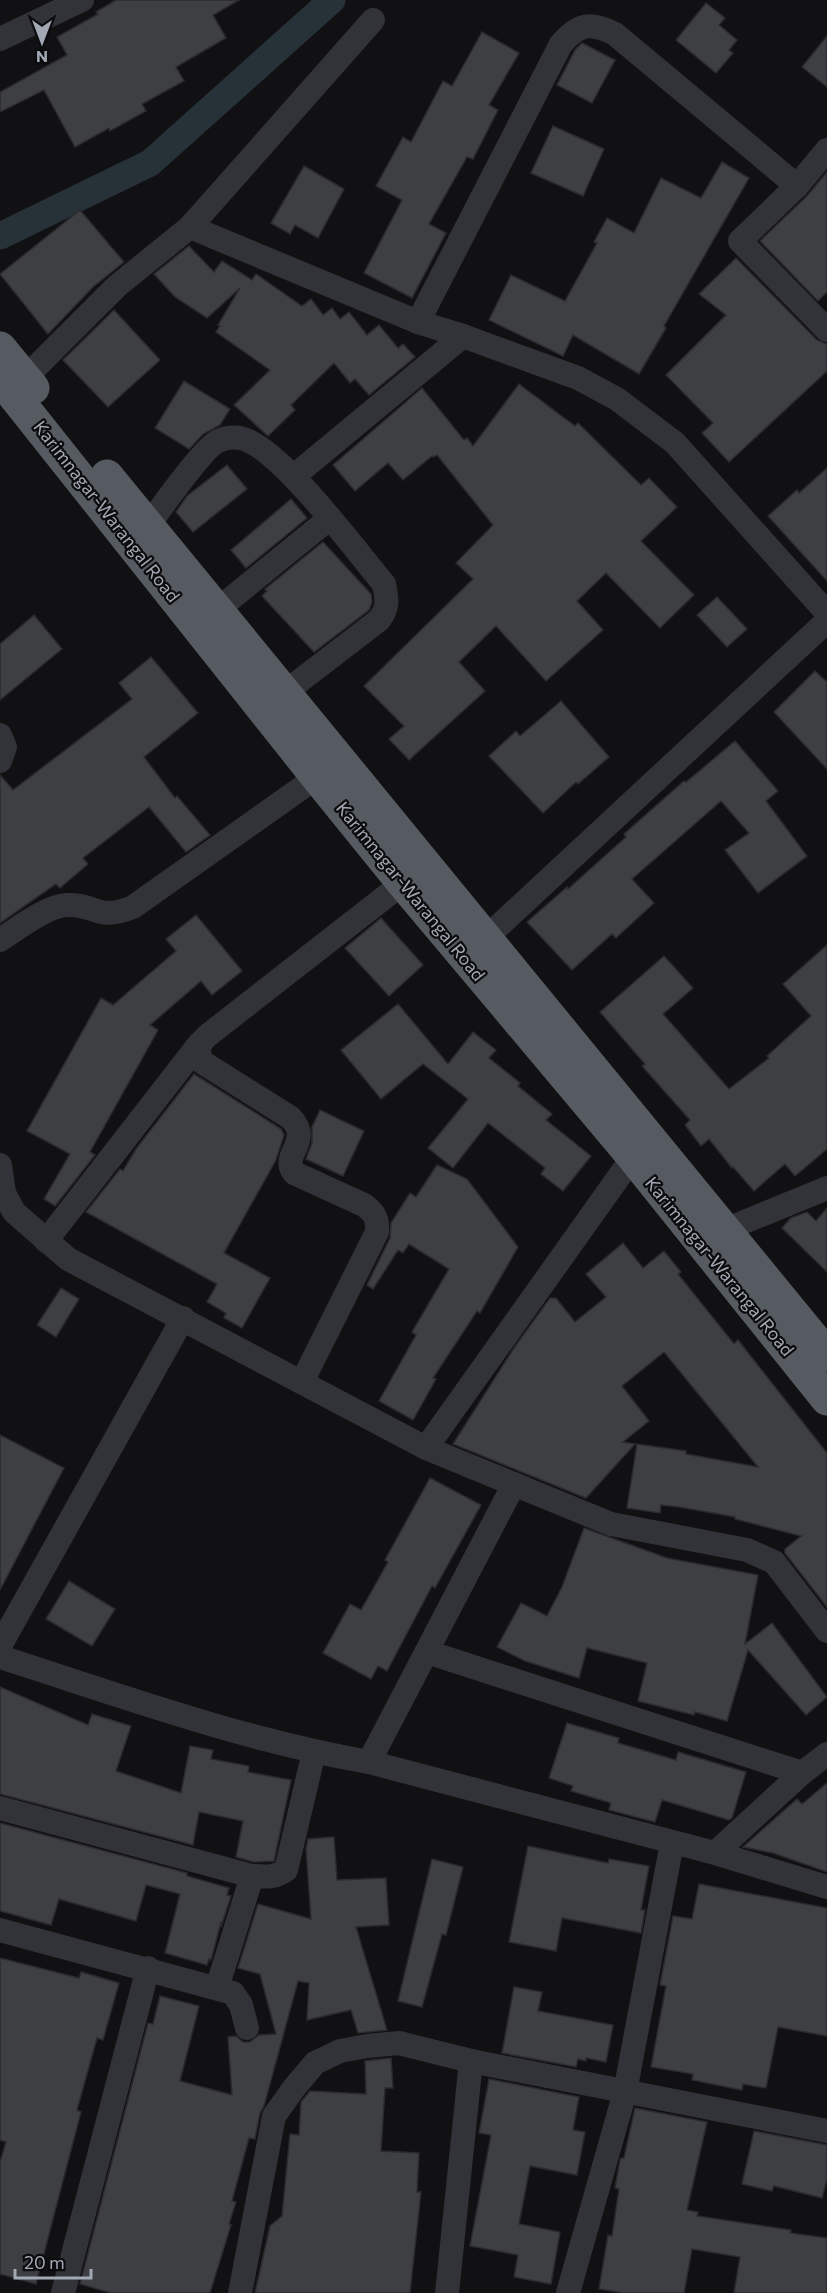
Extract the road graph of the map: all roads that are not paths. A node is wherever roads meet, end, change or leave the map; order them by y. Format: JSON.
{"nodes":[{"id":1,"x":82,"y":0,"type":"edge"},
{"id":2,"x":49,"y":6,"type":"edge"},
{"id":3,"x":372,"y":20,"type":"dead end"},
{"id":4,"x":0,"y":39,"type":"edge"},
{"id":5,"x":827,"y":150,"type":"edge"},
{"id":6,"x":797,"y":186,"type":"junction"},
{"id":7,"x":190,"y":227,"type":"junction"},
{"id":8,"x":418,"y":322,"type":"junction"},
{"id":9,"x":827,"y":330,"type":"edge"},
{"id":10,"x":463,"y":336,"type":"junction"},
{"id":11,"x":0,"y":348,"type":"edge"},
{"id":12,"x":8,"y":385,"type":"edge"},
{"id":13,"x":294,"y":476,"type":"junction"},
{"id":14,"x":330,"y":518,"type":"junction"},
{"id":15,"x":148,"y":526,"type":"junction"},
{"id":16,"x":217,"y":610,"type":"junction"},
{"id":17,"x":827,"y":613,"type":"edge"},
{"id":18,"x":827,"y":621,"type":"edge"},
{"id":19,"x":285,"y":693,"type":"junction"},
{"id":20,"x":0,"y":735,"type":"edge"},
{"id":21,"x":0,"y":761,"type":"edge"},
{"id":22,"x":317,"y":777,"type":"junction"},
{"id":23,"x":404,"y":884,"type":"junction"},
{"id":24,"x":0,"y":940,"type":"edge"},
{"id":25,"x":475,"y":948,"type":"junction"},
{"id":26,"x":199,"y":1044,"type":"junction"},
{"id":27,"x":633,"y":1157,"type":"junction"},
{"id":28,"x":0,"y":1165,"type":"edge"},
{"id":29,"x":827,"y":1188,"type":"edge"},
{"id":30,"x":713,"y":1235,"type":"junction"},
{"id":31,"x":46,"y":1241,"type":"junction"},
{"id":32,"x":183,"y":1318,"type":"junction"},
{"id":33,"x":827,"y":1355,"type":"edge"},
{"id":34,"x":302,"y":1382,"type":"junction"},
{"id":35,"x":827,"y":1399,"type":"edge"},
{"id":36,"x":426,"y":1448,"type":"junction"},
{"id":37,"x":514,"y":1484,"type":"junction"},
{"id":38,"x":827,"y":1631,"type":"edge"},
{"id":39,"x":0,"y":1646,"type":"edge"},
{"id":40,"x":427,"y":1652,"type":"junction"},
{"id":41,"x":0,"y":1657,"type":"edge"},
{"id":42,"x":314,"y":1752,"type":"junction"},
{"id":43,"x":827,"y":1754,"type":"edge"},
{"id":44,"x":369,"y":1762,"type":"junction"},
{"id":45,"x":802,"y":1773,"type":"junction"},
{"id":46,"x":0,"y":1808,"type":"edge"},
{"id":47,"x":672,"y":1843,"type":"junction"},
{"id":48,"x":715,"y":1853,"type":"junction"},
{"id":49,"x":252,"y":1876,"type":"junction"},
{"id":50,"x":827,"y":1887,"type":"edge"},
{"id":51,"x":0,"y":1930,"type":"edge"},
{"id":52,"x":148,"y":1968,"type":"junction"},
{"id":53,"x":217,"y":1988,"type":"junction"},
{"id":54,"x":247,"y":2028,"type":"dead end"},
{"id":55,"x":471,"y":2061,"type":"junction"},
{"id":56,"x":625,"y":2092,"type":"junction"},
{"id":57,"x":827,"y":2131,"type":"edge"},
{"id":58,"x":63,"y":2293,"type":"edge"},
{"id":59,"x":240,"y":2293,"type":"edge"},
{"id":60,"x":447,"y":2293,"type":"edge"},
{"id":61,"x":568,"y":2293,"type":"edge"}],
"edges":[{"from":1,"to":2,"type":"street"},
{"from":2,"to":4,"type":"street"},
{"from":3,"to":7,"type":"street"},
{"from":5,"to":6,"type":"street"},
{"from":6,"to":8,"type":"street"},
{"from":6,"to":9,"type":"street"},
{"from":7,"to":8,"type":"street"},
{"from":7,"to":12,"type":"street"},
{"from":8,"to":10,"type":"street"},
{"from":10,"to":13,"type":"street"},
{"from":10,"to":17,"type":"street"},
{"from":11,"to":12,"type":"highway","name":"Karimnagar-Warangal Road"},
{"from":12,"to":15,"type":"highway","name":"Karimnagar-Warangal Road"},
{"from":12,"to":22,"type":"highway","name":"Karimnagar-Warangal Road"},
{"from":13,"to":14,"type":"street"},
{"from":13,"to":15,"type":"street"},
{"from":14,"to":16,"type":"street"},
{"from":14,"to":19,"type":"street"},
{"from":15,"to":16,"type":"highway","name":"Karimnagar-Warangal Road"},
{"from":16,"to":19,"type":"highway","name":"Karimnagar-Warangal Road"},
{"from":18,"to":25,"type":"street"},
{"from":19,"to":25,"type":"highway","name":"Karimnagar-Warangal Road"},
{"from":20,"to":21,"type":"street"},
{"from":22,"to":23,"type":"highway","name":"Karimnagar-Warangal Road"},
{"from":22,"to":24,"type":"street"},
{"from":23,"to":25,"type":"highway","name":"Karimnagar-Warangal Road"},
{"from":23,"to":26,"type":"street"},
{"from":25,"to":27,"type":"highway","name":"Karimnagar-Warangal Road"},
{"from":25,"to":30,"type":"highway","name":"Karimnagar-Warangal Road"},
{"from":26,"to":31,"type":"street"},
{"from":26,"to":34,"type":"street"},
{"from":27,"to":30,"type":"highway","name":"Karimnagar-Warangal Road"},
{"from":27,"to":36,"type":"street"},
{"from":28,"to":31,"type":"street"},
{"from":29,"to":30,"type":"street"},
{"from":30,"to":33,"type":"highway","name":"Karimnagar-Warangal Road"},
{"from":30,"to":35,"type":"highway","name":"Karimnagar-Warangal Road"},
{"from":31,"to":32,"type":"street"},
{"from":32,"to":34,"type":"street"},
{"from":32,"to":39,"type":"street"},
{"from":34,"to":36,"type":"street"},
{"from":36,"to":37,"type":"street"},
{"from":37,"to":38,"type":"street"},
{"from":37,"to":40,"type":"street"},
{"from":40,"to":44,"type":"street"},
{"from":40,"to":45,"type":"street"},
{"from":41,"to":42,"type":"street"},
{"from":42,"to":44,"type":"street"},
{"from":42,"to":49,"type":"street"},
{"from":43,"to":45,"type":"street"},
{"from":44,"to":47,"type":"street"},
{"from":45,"to":48,"type":"street"},
{"from":46,"to":49,"type":"street"},
{"from":47,"to":48,"type":"street"},
{"from":47,"to":56,"type":"street"},
{"from":48,"to":50,"type":"street"},
{"from":49,"to":53,"type":"street"},
{"from":51,"to":52,"type":"street"},
{"from":52,"to":53,"type":"street"},
{"from":52,"to":58,"type":"street"},
{"from":53,"to":54,"type":"street"},
{"from":55,"to":56,"type":"street"},
{"from":55,"to":59,"type":"street"},
{"from":55,"to":60,"type":"street"},
{"from":56,"to":57,"type":"street"},
{"from":56,"to":61,"type":"street"}]}
